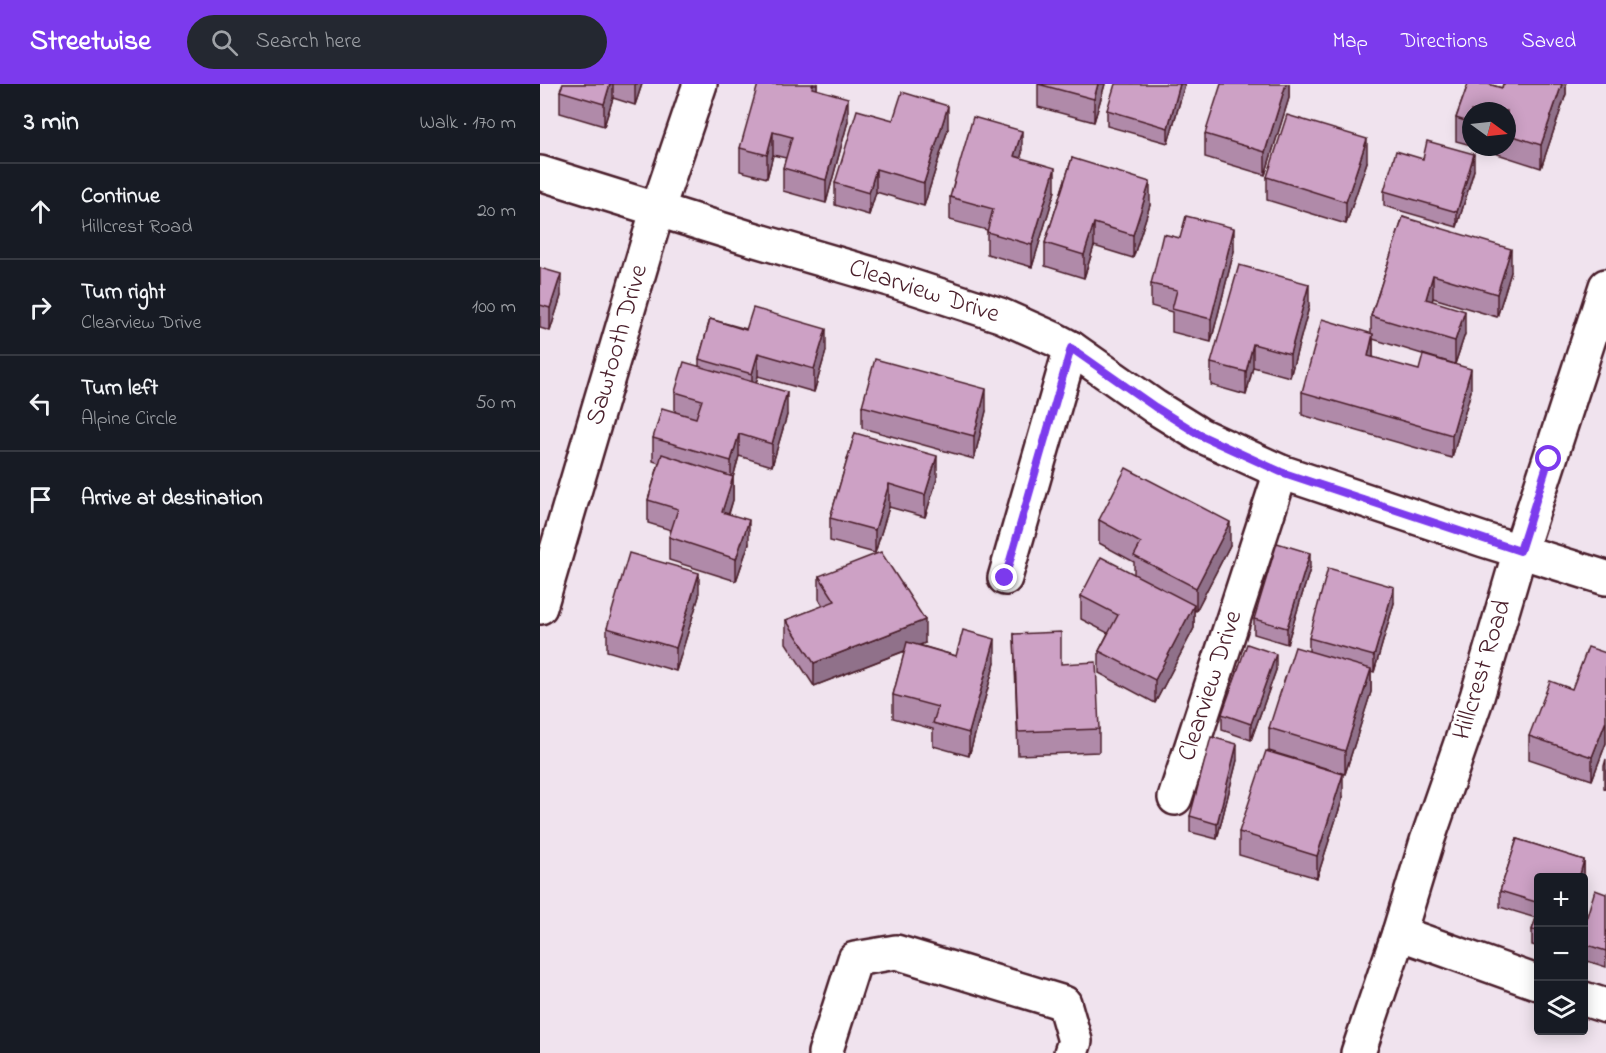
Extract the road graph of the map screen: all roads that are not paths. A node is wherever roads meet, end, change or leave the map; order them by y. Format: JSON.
{"nodes":[{"id":1,"x":700,"y":84,"type":"edge"},
{"id":2,"x":540,"y":173,"type":"edge"},
{"id":3,"x":658,"y":208,"type":"junction"},
{"id":4,"x":1606,"y":286,"type":"edge"},
{"id":5,"x":1071,"y":348,"type":"junction"},
{"id":6,"x":1281,"y":472,"type":"junction"},
{"id":7,"x":1520,"y":551,"type":"junction"},
{"id":8,"x":1005,"y":578,"type":"dead end"},
{"id":9,"x":1606,"y":578,"type":"edge"},
{"id":10,"x":540,"y":607,"type":"edge"},
{"id":11,"x":1175,"y":798,"type":"dead end"},
{"id":12,"x":1399,"y":933,"type":"junction"},
{"id":13,"x":1534,"y":981,"type":"edge"},
{"id":14,"x":1588,"y":1000,"type":"edge"},
{"id":15,"x":1606,"y":1006,"type":"edge"},
{"id":16,"x":825,"y":1053,"type":"edge"},
{"id":17,"x":1071,"y":1053,"type":"edge"},
{"id":18,"x":1358,"y":1053,"type":"edge"}],
"edges":[{"from":1,"to":3,"type":"street","name":"Sawtooth Drive"},
{"from":2,"to":3,"type":"street","name":"Clearview Drive"},
{"from":3,"to":5,"type":"street","name":"Clearview Drive"},
{"from":3,"to":10,"type":"street","name":"Sawtooth Drive"},
{"from":4,"to":7,"type":"street","name":"Hillcrest Road"},
{"from":5,"to":6,"type":"street","name":"Clearview Drive"},
{"from":5,"to":8,"type":"street"},
{"from":6,"to":7,"type":"street","name":"Clearview Drive"},
{"from":6,"to":11,"type":"street","name":"Clearview Drive"},
{"from":7,"to":9,"type":"street","name":"Clearview Drive"},
{"from":7,"to":12,"type":"street","name":"Hillcrest Road"},
{"from":12,"to":13,"type":"street"},
{"from":12,"to":18,"type":"street","name":"Hillcrest Road"},
{"from":14,"to":15,"type":"street"},
{"from":16,"to":17,"type":"street"}]}
